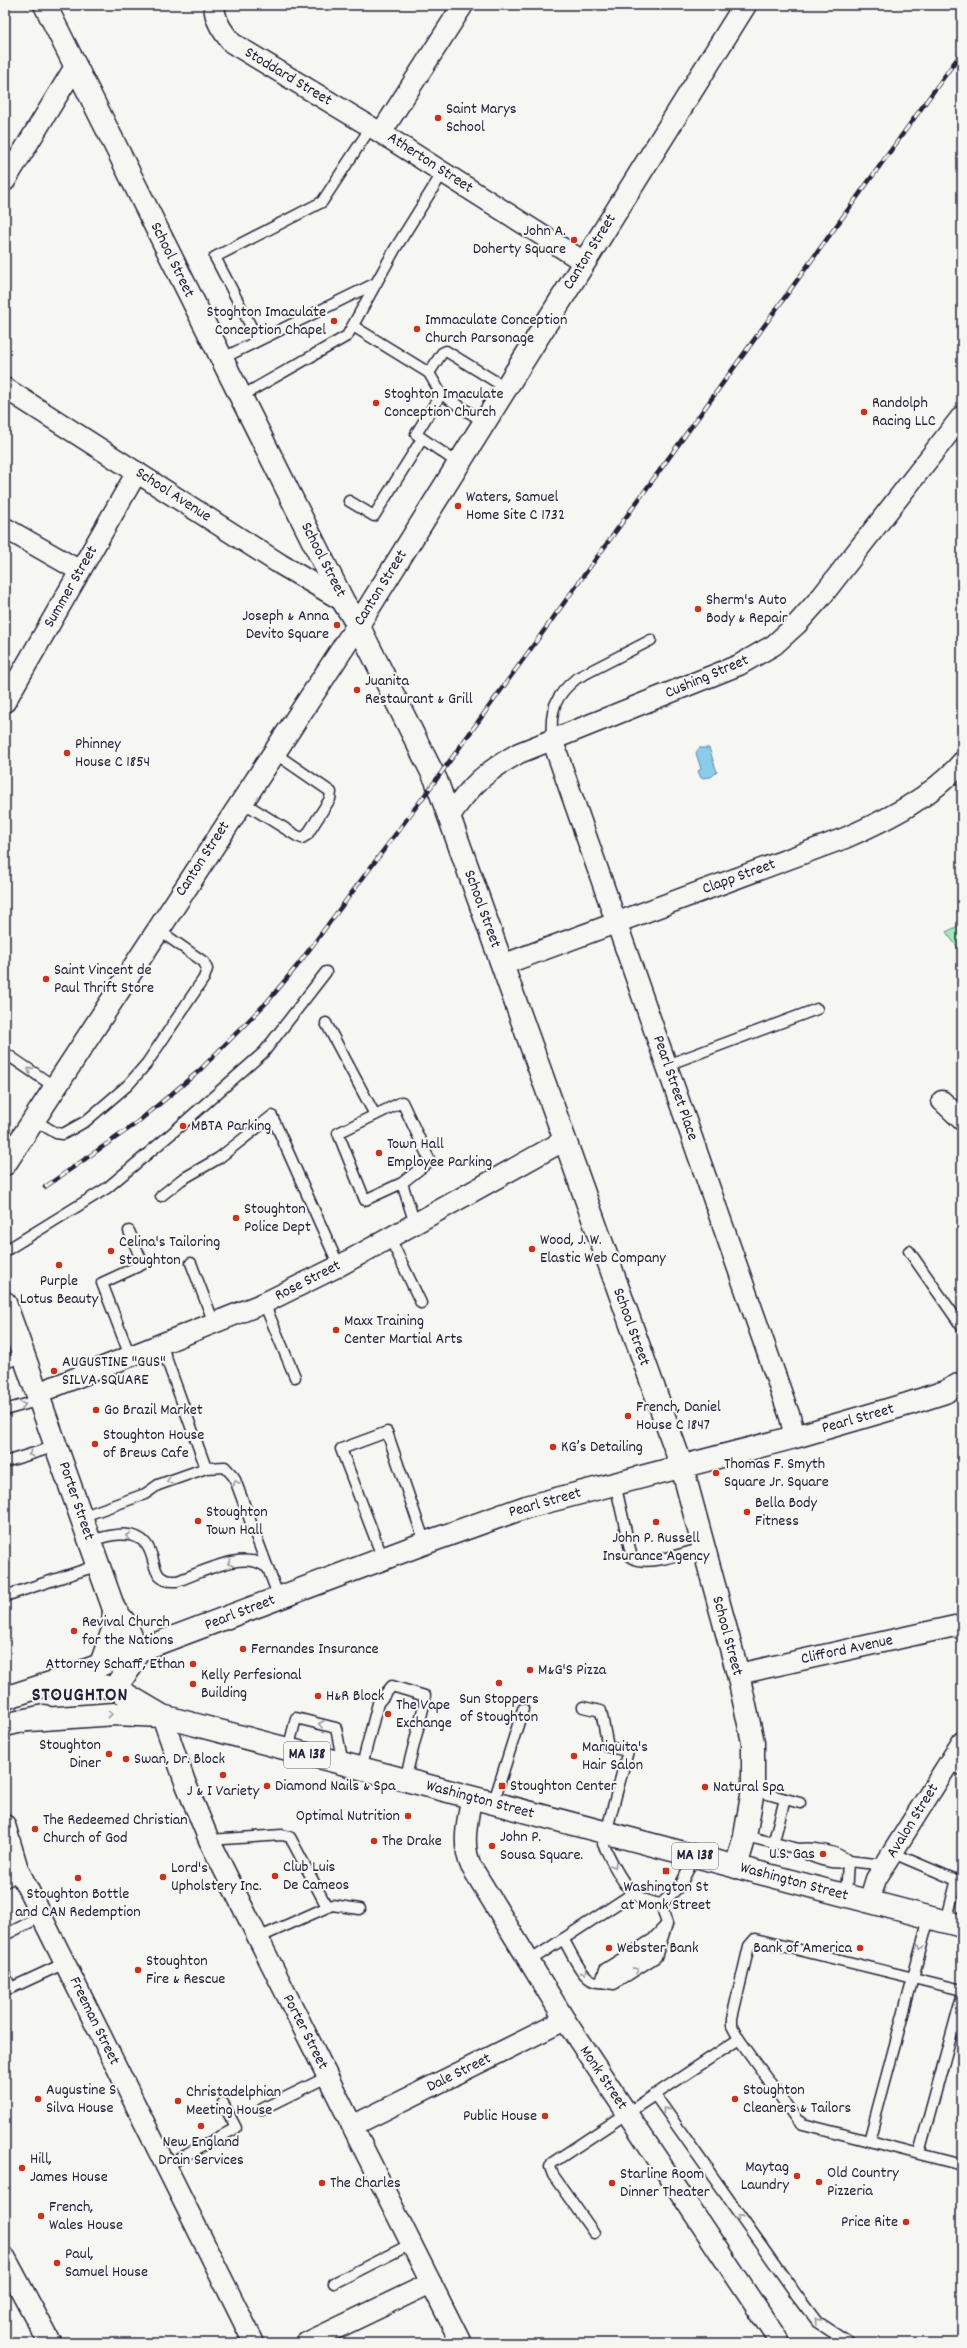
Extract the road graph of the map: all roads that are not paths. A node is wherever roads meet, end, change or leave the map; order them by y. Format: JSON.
{"nodes":[{"id":1,"x":45,"y":5,"type":"edge"},
{"id":2,"x":214,"y":5,"type":"edge"},
{"id":3,"x":463,"y":5,"type":"edge"},
{"id":4,"x":745,"y":5,"type":"edge"},
{"id":5,"x":76,"y":65,"type":"junction"},
{"id":6,"x":376,"y":130,"type":"junction"},
{"id":7,"x":443,"y":172,"type":"junction"},
{"id":8,"x":5,"y":181,"type":"edge"},
{"id":9,"x":584,"y":262,"type":"junction"},
{"id":10,"x":376,"y":283,"type":"junction"},
{"id":11,"x":353,"y":326,"type":"junction"},
{"id":12,"x":258,"y":340,"type":"junction"},
{"id":13,"x":221,"y":359,"type":"junction"},
{"id":14,"x":429,"y":373,"type":"junction"},
{"id":15,"x":5,"y":388,"type":"edge"},
{"id":16,"x":506,"y":388,"type":"junction"},
{"id":17,"x":441,"y":394,"type":"junction"},
{"id":18,"x":240,"y":397,"type":"junction"},
{"id":19,"x":962,"y":416,"type":"edge"},
{"id":20,"x":484,"y":422,"type":"junction"},
{"id":21,"x":422,"y":439,"type":"junction"},
{"id":22,"x":459,"y":464,"type":"junction"},
{"id":23,"x":137,"y":472,"type":"junction"},
{"id":24,"x":349,"y":501,"type":"dead end"},
{"id":25,"x":5,"y":528,"type":"edge"},
{"id":26,"x":80,"y":572,"type":"junction"},
{"id":27,"x":343,"y":601,"type":"junction"},
{"id":28,"x":358,"y":625,"type":"junction"},
{"id":29,"x":651,"y":640,"type":"dead end"},
{"id":30,"x":5,"y":702,"type":"edge"},
{"id":31,"x":552,"y":739,"type":"junction"},
{"id":32,"x":273,"y":752,"type":"junction"},
{"id":33,"x":962,"y":762,"type":"edge"},
{"id":34,"x":241,"y":801,"type":"junction"},
{"id":35,"x":449,"y":817,"type":"junction"},
{"id":36,"x":616,"y":922,"type":"junction"},
{"id":37,"x":157,"y":929,"type":"junction"},
{"id":38,"x":502,"y":965,"type":"junction"},
{"id":39,"x":326,"y":972,"type":"dead end"},
{"id":40,"x":817,"y":1009,"type":"dead end"},
{"id":41,"x":326,"y":1023,"type":"dead end"},
{"id":42,"x":5,"y":1053,"type":"edge"},
{"id":43,"x":667,"y":1065,"type":"junction"},
{"id":44,"x":55,"y":1087,"type":"junction"},
{"id":45,"x":942,"y":1101,"type":"dead end"},
{"id":46,"x":375,"y":1115,"type":"junction"},
{"id":47,"x":34,"y":1120,"type":"junction"},
{"id":48,"x":962,"y":1120,"type":"edge"},
{"id":49,"x":565,"y":1140,"type":"junction"},
{"id":50,"x":5,"y":1164,"type":"edge"},
{"id":51,"x":402,"y":1184,"type":"junction"},
{"id":52,"x":161,"y":1196,"type":"dead end"},
{"id":53,"x":415,"y":1224,"type":"junction"},
{"id":54,"x":129,"y":1230,"type":"dead end"},
{"id":55,"x":390,"y":1238,"type":"junction"},
{"id":56,"x":909,"y":1251,"type":"dead end"},
{"id":57,"x":5,"y":1252,"type":"edge"},
{"id":58,"x":191,"y":1263,"type":"dead end"},
{"id":59,"x":339,"y":1266,"type":"junction"},
{"id":60,"x":422,"y":1303,"type":"dead end"},
{"id":61,"x":264,"y":1304,"type":"junction"},
{"id":62,"x":6,"y":1310,"type":"edge"},
{"id":63,"x":214,"y":1323,"type":"junction"},
{"id":64,"x":962,"y":1327,"type":"edge"},
{"id":65,"x":161,"y":1344,"type":"junction"},
{"id":66,"x":130,"y":1356,"type":"junction"},
{"id":67,"x":15,"y":1360,"type":"edge"},
{"id":68,"x":295,"y":1377,"type":"dead end"},
{"id":69,"x":962,"y":1383,"type":"edge"},
{"id":70,"x":39,"y":1396,"type":"junction"},
{"id":71,"x":5,"y":1410,"type":"edge"},
{"id":72,"x":795,"y":1437,"type":"junction"},
{"id":73,"x":57,"y":1446,"type":"junction"},
{"id":74,"x":5,"y":1462,"type":"edge"},
{"id":75,"x":682,"y":1466,"type":"junction"},
{"id":76,"x":206,"y":1468,"type":"junction"},
{"id":77,"x":615,"y":1483,"type":"junction"},
{"id":78,"x":82,"y":1517,"type":"junction"},
{"id":79,"x":90,"y":1541,"type":"junction"},
{"id":80,"x":425,"y":1543,"type":"junction"},
{"id":81,"x":704,"y":1548,"type":"junction"},
{"id":82,"x":383,"y":1559,"type":"junction"},
{"id":83,"x":99,"y":1565,"type":"junction"},
{"id":84,"x":266,"y":1567,"type":"junction"},
{"id":85,"x":5,"y":1596,"type":"edge"},
{"id":86,"x":279,"y":1598,"type":"junction"},
{"id":87,"x":114,"y":1608,"type":"junction"},
{"id":88,"x":959,"y":1627,"type":"edge"},
{"id":89,"x":137,"y":1651,"type":"junction"},
{"id":90,"x":101,"y":1664,"type":"junction"},
{"id":91,"x":738,"y":1674,"type":"junction"},
{"id":92,"x":60,"y":1680,"type":"junction"},
{"id":93,"x":115,"y":1688,"type":"junction"},
{"id":94,"x":5,"y":1698,"type":"edge"},
{"id":95,"x":583,"y":1707,"type":"dead end"},
{"id":96,"x":523,"y":1709,"type":"dead end"},
{"id":97,"x":162,"y":1716,"type":"junction"},
{"id":98,"x":29,"y":1720,"type":"junction"},
{"id":99,"x":5,"y":1725,"type":"edge"},
{"id":100,"x":962,"y":1742,"type":"edge"},
{"id":101,"x":288,"y":1750,"type":"junction"},
{"id":102,"x":352,"y":1767,"type":"junction"},
{"id":103,"x":955,"y":1767,"type":"edge"},
{"id":104,"x":405,"y":1780,"type":"junction"},
{"id":105,"x":753,"y":1790,"type":"junction"},
{"id":106,"x":471,"y":1798,"type":"junction"},
{"id":107,"x":785,"y":1799,"type":"junction"},
{"id":108,"x":800,"y":1803,"type":"dead end"},
{"id":109,"x":493,"y":1804,"type":"junction"},
{"id":110,"x":5,"y":1825,"type":"edge"},
{"id":111,"x":605,"y":1833,"type":"junction"},
{"id":112,"x":745,"y":1836,"type":"junction"},
{"id":113,"x":209,"y":1840,"type":"junction"},
{"id":114,"x":773,"y":1844,"type":"junction"},
{"id":115,"x":695,"y":1856,"type":"junction"},
{"id":116,"x":889,"y":1859,"type":"junction"},
{"id":117,"x":848,"y":1861,"type":"junction"},
{"id":118,"x":736,"y":1867,"type":"junction"},
{"id":119,"x":13,"y":1878,"type":"edge"},
{"id":120,"x":632,"y":1894,"type":"junction"},
{"id":121,"x":846,"y":1896,"type":"junction"},
{"id":122,"x":869,"y":1902,"type":"junction"},
{"id":123,"x":661,"y":1904,"type":"junction"},
{"id":124,"x":327,"y":1907,"type":"junction"},
{"id":125,"x":360,"y":1909,"type":"dead end"},
{"id":126,"x":42,"y":1916,"type":"junction"},
{"id":127,"x":946,"y":1922,"type":"edge"},
{"id":128,"x":667,"y":1924,"type":"junction"},
{"id":129,"x":5,"y":1935,"type":"edge"},
{"id":130,"x":258,"y":1938,"type":"junction"},
{"id":131,"x":563,"y":1939,"type":"junction"},
{"id":132,"x":65,"y":1962,"type":"junction"},
{"id":133,"x":528,"y":1962,"type":"junction"},
{"id":134,"x":5,"y":1975,"type":"edge"},
{"id":135,"x":911,"y":1977,"type":"junction"},
{"id":136,"x":601,"y":1982,"type":"junction"},
{"id":137,"x":962,"y":1990,"type":"edge"},
{"id":138,"x":962,"y":1996,"type":"edge"},
{"id":139,"x":565,"y":2020,"type":"junction"},
{"id":140,"x":739,"y":2038,"type":"junction"},
{"id":141,"x":327,"y":2077,"type":"junction"},
{"id":142,"x":655,"y":2095,"type":"junction"},
{"id":143,"x":223,"y":2103,"type":"dead end"},
{"id":144,"x":262,"y":2108,"type":"dead end"},
{"id":145,"x":627,"y":2114,"type":"junction"},
{"id":146,"x":352,"y":2126,"type":"junction"},
{"id":147,"x":869,"y":2140,"type":"junction"},
{"id":148,"x":919,"y":2153,"type":"junction"},
{"id":149,"x":962,"y":2164,"type":"edge"},
{"id":150,"x":166,"y":2166,"type":"junction"},
{"id":151,"x":594,"y":2233,"type":"dead end"},
{"id":152,"x":411,"y":2244,"type":"junction"},
{"id":153,"x":5,"y":2260,"type":"edge"},
{"id":154,"x":334,"y":2283,"type":"dead end"},
{"id":155,"x":430,"y":2283,"type":"junction"},
{"id":156,"x":50,"y":2343,"type":"edge"},
{"id":157,"x":254,"y":2343,"type":"edge"},
{"id":158,"x":306,"y":2343,"type":"edge"},
{"id":159,"x":462,"y":2343,"type":"edge"},
{"id":160,"x":780,"y":2343,"type":"edge"},
{"id":161,"x":849,"y":2343,"type":"edge"}],
"edges":[{"from":1,"to":5,"type":"main road","name":"School Street"},
{"from":2,"to":6,"type":"street","name":"Stoddard Street"},
{"from":3,"to":6,"type":"street","name":"Atherton Street"},
{"from":4,"to":9,"type":"main road","name":"Canton Street"},
{"from":5,"to":8,"type":"street"},
{"from":5,"to":13,"type":"main road","name":"School Street"},
{"from":6,"to":7,"type":"street","name":"Atherton Street"},
{"from":6,"to":12,"type":"lane"},
{"from":7,"to":9,"type":"street","name":"Atherton Street"},
{"from":7,"to":10,"type":"lane"},
{"from":9,"to":16,"type":"main road","name":"Canton Street"},
{"from":10,"to":11,"type":"lane"},
{"from":10,"to":12,"type":"lane"},
{"from":11,"to":14,"type":"lane"},
{"from":11,"to":18,"type":"lane"},
{"from":12,"to":13,"type":"lane"},
{"from":13,"to":18,"type":"main road","name":"School Street"},
{"from":14,"to":16,"type":"lane"},
{"from":14,"to":17,"type":"lane"},
{"from":15,"to":23,"type":"street","name":"School Avenue"},
{"from":16,"to":20,"type":"main road","name":"Canton Street"},
{"from":17,"to":20,"type":"lane"},
{"from":17,"to":21,"type":"lane"},
{"from":18,"to":27,"type":"main road","name":"School Street"},
{"from":19,"to":31,"type":"street","name":"Cushing Street"},
{"from":20,"to":22,"type":"main road","name":"Canton Street"},
{"from":21,"to":22,"type":"lane"},
{"from":21,"to":24,"type":"lane"},
{"from":22,"to":28,"type":"main road","name":"Canton Street"},
{"from":23,"to":26,"type":"street","name":"Summer Street"},
{"from":23,"to":27,"type":"street","name":"School Avenue"},
{"from":25,"to":26,"type":"street"},
{"from":26,"to":30,"type":"street","name":"Summer Street"},
{"from":27,"to":28,"type":"main road","name":"School Street"},
{"from":28,"to":32,"type":"main road","name":"Canton Street"},
{"from":28,"to":35,"type":"main road","name":"School Street"},
{"from":29,"to":31,"type":"lane"},
{"from":31,"to":35,"type":"street","name":"Cushing Street"},
{"from":31,"to":36,"type":"street","name":"Pearl Street Place"},
{"from":32,"to":34,"type":"main road","name":"Canton Street"},
{"from":32,"to":34,"type":"lane"},
{"from":33,"to":36,"type":"street","name":"Clapp Street"},
{"from":34,"to":37,"type":"main road","name":"Canton Street"},
{"from":35,"to":38,"type":"main road","name":"School Street"},
{"from":36,"to":38,"type":"street","name":"Clapp Street"},
{"from":36,"to":43,"type":"street","name":"Pearl Street Place"},
{"from":37,"to":44,"type":"main road","name":"Canton Street"},
{"from":37,"to":47,"type":"lane"},
{"from":38,"to":49,"type":"main road","name":"School Street"},
{"from":39,"to":57,"type":"lane"},
{"from":40,"to":43,"type":"lane"},
{"from":41,"to":46,"type":"lane"},
{"from":44,"to":42,"type":"lane","one_way":true},
{"from":43,"to":72,"type":"street","name":"Pearl Street Place"},
{"from":44,"to":47,"type":"main road","name":"Canton Street"},
{"from":45,"to":48,"type":"street"},
{"from":46,"to":51,"type":"lane"},
{"from":46,"to":51,"type":"lane"},
{"from":47,"to":50,"type":"main road","name":"Canton Street"},
{"from":49,"to":53,"type":"street","name":"Rose Street"},
{"from":49,"to":75,"type":"main road","name":"School Street"},
{"from":51,"to":53,"type":"lane"},
{"from":52,"to":59,"type":"lane"},
{"from":53,"to":55,"type":"street","name":"Rose Street"},
{"from":54,"to":66,"type":"lane"},
{"from":55,"to":59,"type":"street","name":"Rose Street"},
{"from":55,"to":60,"type":"lane"},
{"from":56,"to":64,"type":"lane"},
{"from":58,"to":63,"type":"lane"},
{"from":59,"to":61,"type":"street","name":"Rose Street"},
{"from":61,"to":63,"type":"street","name":"Rose Street"},
{"from":61,"to":68,"type":"lane"},
{"from":62,"to":67,"type":"main road"},
{"from":63,"to":65,"type":"street","name":"Rose Street"},
{"from":65,"to":66,"type":"street","name":"Rose Street"},
{"from":65,"to":76,"type":"lane"},
{"from":66,"to":70,"type":"street","name":"Rose Street"},
{"from":67,"to":70,"type":"main road"},
{"from":69,"to":72,"type":"main road","name":"Pearl Street"},
{"from":71,"to":70,"type":"lane","one_way":true},
{"from":70,"to":73,"type":"main road","name":"Porter Street"},
{"from":72,"to":75,"type":"main road","name":"Pearl Street"},
{"from":73,"to":74,"type":"lane","one_way":true},
{"from":73,"to":78,"type":"main road","name":"Porter Street"},
{"from":75,"to":77,"type":"main road","name":"Pearl Street"},
{"from":75,"to":81,"type":"main road","name":"School Street"},
{"from":76,"to":78,"type":"lane","one_way":true},
{"from":84,"to":76,"type":"lane","one_way":true},
{"from":77,"to":80,"type":"main road","name":"Pearl Street"},
{"from":77,"to":81,"type":"lane"},
{"from":78,"to":79,"type":"main road","name":"Porter Street"},
{"from":79,"to":83,"type":"main road","name":"Porter Street"},
{"from":84,"to":79,"type":"lane","one_way":true},
{"from":80,"to":82,"type":"main road","name":"Pearl Street"},
{"from":80,"to":82,"type":"lane"},
{"from":81,"to":91,"type":"main road","name":"School Street"},
{"from":82,"to":86,"type":"main road","name":"Pearl Street"},
{"from":83,"to":85,"type":"lane"},
{"from":83,"to":87,"type":"main road","name":"Porter Street"},
{"from":84,"to":86,"type":"lane"},
{"from":86,"to":89,"type":"main road","name":"Pearl Street"},
{"from":87,"to":89,"type":"main road","name":"Porter Street"},
{"from":87,"to":90,"type":"main road","name":"Porter Street"},
{"from":88,"to":91,"type":"street","name":"Clifford Avenue"},
{"from":89,"to":90,"type":"main road","name":"Pearl Street","number":"MA 138"},
{"from":89,"to":93,"type":"main road","number":"MA 138"},
{"from":90,"to":92,"type":"main road","name":"Pearl Street","number":"MA 138"},
{"from":91,"to":105,"type":"main road","name":"School Street"},
{"from":92,"to":93,"type":"main road","name":"Washington Street","number":"MA 138"},
{"from":92,"to":94,"type":"main road","name":"Washington Street","number":"MA 138"},
{"from":93,"to":97,"type":"main road","name":"Washington Street","number":"MA 138"},
{"from":93,"to":98,"type":"main road","name":"Washington Street","number":"MA 138"},
{"from":95,"to":111,"type":"lane"},
{"from":96,"to":109,"type":"lane"},
{"from":98,"to":97,"type":"main road","name":"Washington Street","number":"MA 138","one_way":true},
{"from":97,"to":101,"type":"main road","name":"Washington Street","number":"MA 138"},
{"from":97,"to":113,"type":"street","name":"Porter Street"},
{"from":98,"to":99,"type":"main road","name":"Washington Street","number":"MA 138"},
{"from":100,"to":103,"type":"street","name":"Avalon Street"},
{"from":101,"to":102,"type":"main road","name":"Washington Street","number":"MA 138"},
{"from":102,"to":101,"type":"lane","one_way":true},
{"from":102,"to":104,"type":"main road","name":"Washington Street","number":"MA 138"},
{"from":102,"to":104,"type":"lane"},
{"from":103,"to":116,"type":"street","name":"Avalon Street"},
{"from":104,"to":106,"type":"main road","name":"Washington Street","number":"MA 138"},
{"from":105,"to":107,"type":"lane"},
{"from":105,"to":112,"type":"main road","name":"School Street"},
{"from":106,"to":109,"type":"main road","name":"Washington Street","number":"MA 138"},
{"from":106,"to":133,"type":"street","name":"Monk Street"},
{"from":107,"to":108,"type":"lane"},
{"from":107,"to":114,"type":"lane"},
{"from":109,"to":111,"type":"main road","name":"Washington Street","number":"MA 138"},
{"from":110,"to":119,"type":"street","name":"Freeman Street"},
{"from":111,"to":115,"type":"main road","name":"Washington Street","number":"MA 138"},
{"from":111,"to":120,"type":"lane","one_way":true},
{"from":112,"to":114,"type":"lane"},
{"from":112,"to":118,"type":"main road","name":"School Street"},
{"from":113,"to":124,"type":"lane"},
{"from":113,"to":130,"type":"street","name":"Porter Street"},
{"from":114,"to":117,"type":"lane"},
{"from":115,"to":118,"type":"main road","name":"Washington Street","number":"MA 138"},
{"from":115,"to":123,"type":"lane"},
{"from":116,"to":117,"type":"lane"},
{"from":116,"to":122,"type":"street","name":"Avalon Street"},
{"from":116,"to":127,"type":"lane"},
{"from":117,"to":121,"type":"lane"},
{"from":118,"to":121,"type":"main road","name":"Washington Street","number":"MA 138"},
{"from":119,"to":126,"type":"street","name":"Freeman Street"},
{"from":120,"to":123,"type":"lane"},
{"from":120,"to":131,"type":"lane"},
{"from":121,"to":122,"type":"main road","name":"Washington Street","number":"MA 138"},
{"from":122,"to":127,"type":"main road","name":"Washington Street","number":"MA 138"},
{"from":123,"to":128,"type":"lane"},
{"from":124,"to":125,"type":"lane"},
{"from":124,"to":130,"type":"lane"},
{"from":126,"to":129,"type":"lane"},
{"from":126,"to":132,"type":"street","name":"Freeman Street"},
{"from":127,"to":135,"type":"lane","one_way":true},
{"from":128,"to":136,"type":"lane"},
{"from":136,"to":128,"type":"lane","one_way":true},
{"from":130,"to":141,"type":"street","name":"Porter Street"},
{"from":131,"to":133,"type":"lane"},
{"from":131,"to":136,"type":"lane","one_way":true},
{"from":132,"to":134,"type":"lane"},
{"from":132,"to":150,"type":"street","name":"Freeman Street"},
{"from":133,"to":139,"type":"street","name":"Monk Street"},
{"from":135,"to":137,"type":"lane"},
{"from":135,"to":140,"type":"lane"},
{"from":135,"to":147,"type":"lane"},
{"from":138,"to":148,"type":"lane"},
{"from":139,"to":145,"type":"street","name":"Monk Street"},
{"from":139,"to":146,"type":"street","name":"Dale Street"},
{"from":140,"to":142,"type":"lane"},
{"from":140,"to":147,"type":"lane"},
{"from":141,"to":144,"type":"lane"},
{"from":141,"to":146,"type":"street","name":"Porter Street"},
{"from":142,"to":145,"type":"lane"},
{"from":161,"to":142,"type":"lane","one_way":true},
{"from":143,"to":150,"type":"lane"},
{"from":145,"to":151,"type":"lane"},
{"from":145,"to":160,"type":"street","name":"Monk Street"},
{"from":146,"to":152,"type":"street","name":"Porter Street"},
{"from":147,"to":148,"type":"lane"},
{"from":148,"to":149,"type":"lane"},
{"from":150,"to":157,"type":"street","name":"Freeman Street"},
{"from":152,"to":154,"type":"lane"},
{"from":152,"to":155,"type":"street","name":"Porter Street"},
{"from":153,"to":156,"type":"main road"},
{"from":155,"to":158,"type":"street"},
{"from":155,"to":159,"type":"street","name":"Porter Street"}]}
